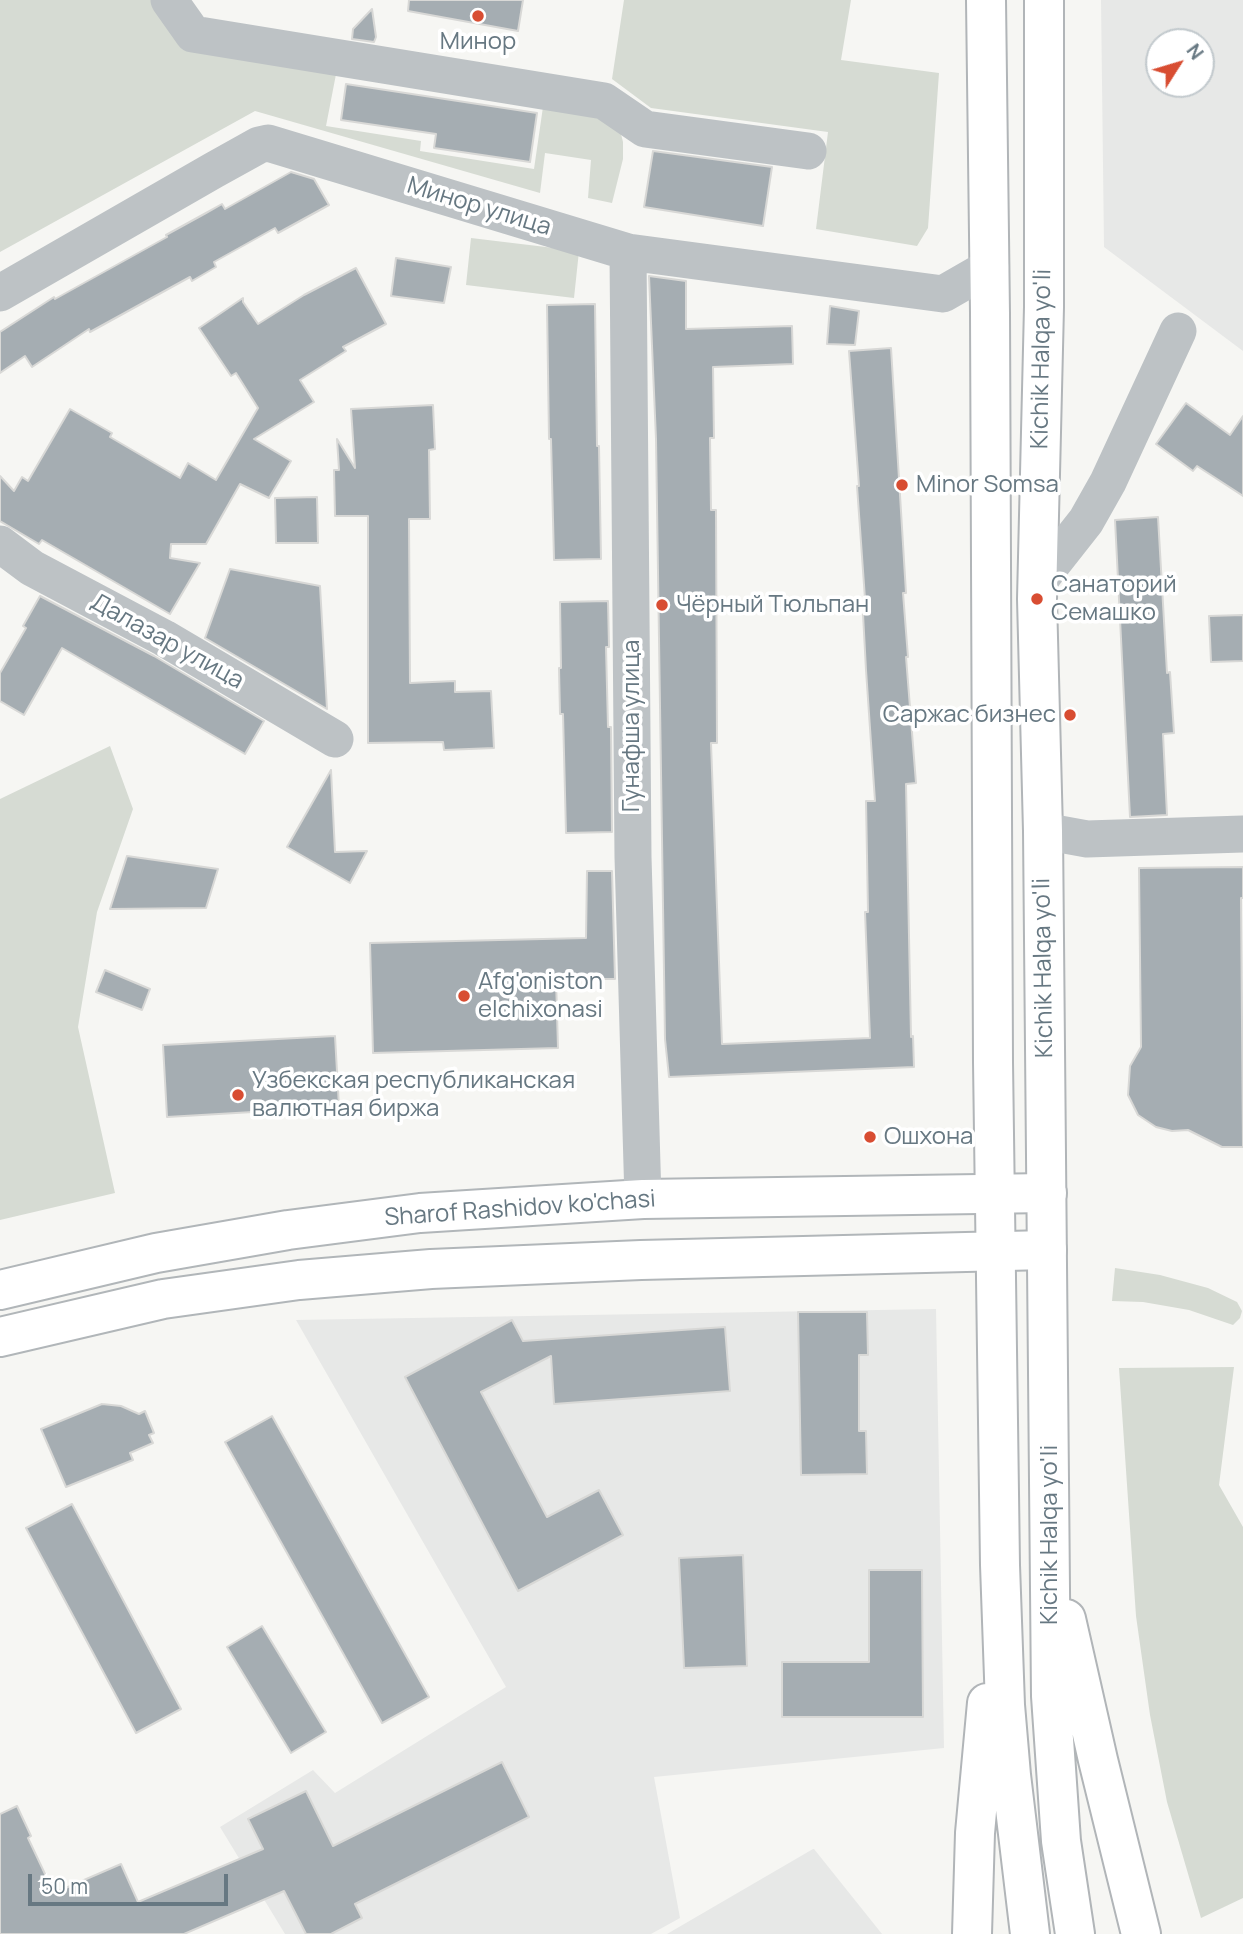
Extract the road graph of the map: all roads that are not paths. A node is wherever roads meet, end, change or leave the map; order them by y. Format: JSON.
{"nodes":[{"id":1,"x":169,"y":0,"type":"edge"},
{"id":2,"x":986,"y":0,"type":"edge"},
{"id":3,"x":1044,"y":0,"type":"edge"},
{"id":4,"x":1044,"y":77,"type":"junction"},
{"id":5,"x":986,"y":78,"type":"junction"},
{"id":6,"x":808,"y":151,"type":"dead end"},
{"id":7,"x":628,"y":252,"type":"junction"},
{"id":8,"x":990,"y":267,"type":"junction"},
{"id":9,"x":0,"y":293,"type":"edge"},
{"id":10,"x":1178,"y":331,"type":"dead end"},
{"id":11,"x":0,"y":544,"type":"edge"},
{"id":12,"x":1038,"y":582,"type":"junction"},
{"id":13,"x":335,"y":739,"type":"dead end"},
{"id":14,"x":1043,"y":831,"type":"junction"},
{"id":15,"x":1243,"y":834,"type":"edge"},
{"id":16,"x":1047,"y":1193,"type":"junction"},
{"id":17,"x":995,"y":1195,"type":"junction"},
{"id":18,"x":643,"y":1199,"type":"junction"},
{"id":19,"x":1048,"y":1250,"type":"junction"},
{"id":20,"x":996,"y":1251,"type":"junction"},
{"id":21,"x":0,"y":1290,"type":"edge"},
{"id":22,"x":0,"y":1337,"type":"edge"},
{"id":23,"x":1051,"y":1550,"type":"junction"},
{"id":24,"x":1000,"y":1565,"type":"junction"},
{"id":25,"x":972,"y":1934,"type":"edge"},
{"id":26,"x":1030,"y":1934,"type":"edge"},
{"id":27,"x":1075,"y":1934,"type":"edge"},
{"id":28,"x":1142,"y":1934,"type":"edge"}],
"edges":[{"from":1,"to":6,"type":"street"},
{"from":2,"to":5,"type":"main road","name":"Kichik Halqa yo'li"},
{"from":3,"to":4,"type":"main road","name":"Kichik Halqa yo'li"},
{"from":4,"to":5,"type":"main road"},
{"from":4,"to":12,"type":"main road","name":"Kichik Halqa yo'li"},
{"from":5,"to":8,"type":"main road","name":"Kichik Halqa yo'li"},
{"from":7,"to":8,"type":"street","name":"Минор улица"},
{"from":7,"to":9,"type":"street","name":"Минор улица"},
{"from":7,"to":18,"type":"street","name":"Гунафша улица"},
{"from":8,"to":17,"type":"main road","name":"Kichik Halqa yo'li"},
{"from":10,"to":12,"type":"street"},
{"from":11,"to":13,"type":"street","name":"Далазар улица"},
{"from":12,"to":14,"type":"main road","name":"Kichik Halqa yo'li"},
{"from":14,"to":15,"type":"street"},
{"from":14,"to":16,"type":"main road","name":"Kichik Halqa yo'li"},
{"from":16,"to":17,"type":"main road","name":"Sharof Rashidov ko'chasi"},
{"from":16,"to":19,"type":"main road","name":"Kichik Halqa yo'li"},
{"from":17,"to":18,"type":"main road","name":"Sharof Rashidov ko'chasi"},
{"from":17,"to":20,"type":"main road","name":"Kichik Halqa yo'li"},
{"from":18,"to":21,"type":"main road","name":"Sharof Rashidov ko'chasi"},
{"from":19,"to":20,"type":"main road"},
{"from":19,"to":23,"type":"main road","name":"Kichik Halqa yo'li"},
{"from":20,"to":22,"type":"main road"},
{"from":20,"to":24,"type":"main road","name":"Kichik Halqa yo'li"},
{"from":23,"to":27,"type":"main road","name":"Kichik Halqa yo'li"},
{"from":23,"to":28,"type":"main road"},
{"from":24,"to":25,"type":"main road"},
{"from":24,"to":26,"type":"main road","name":"Kichik Halqa yo'li"}]}
